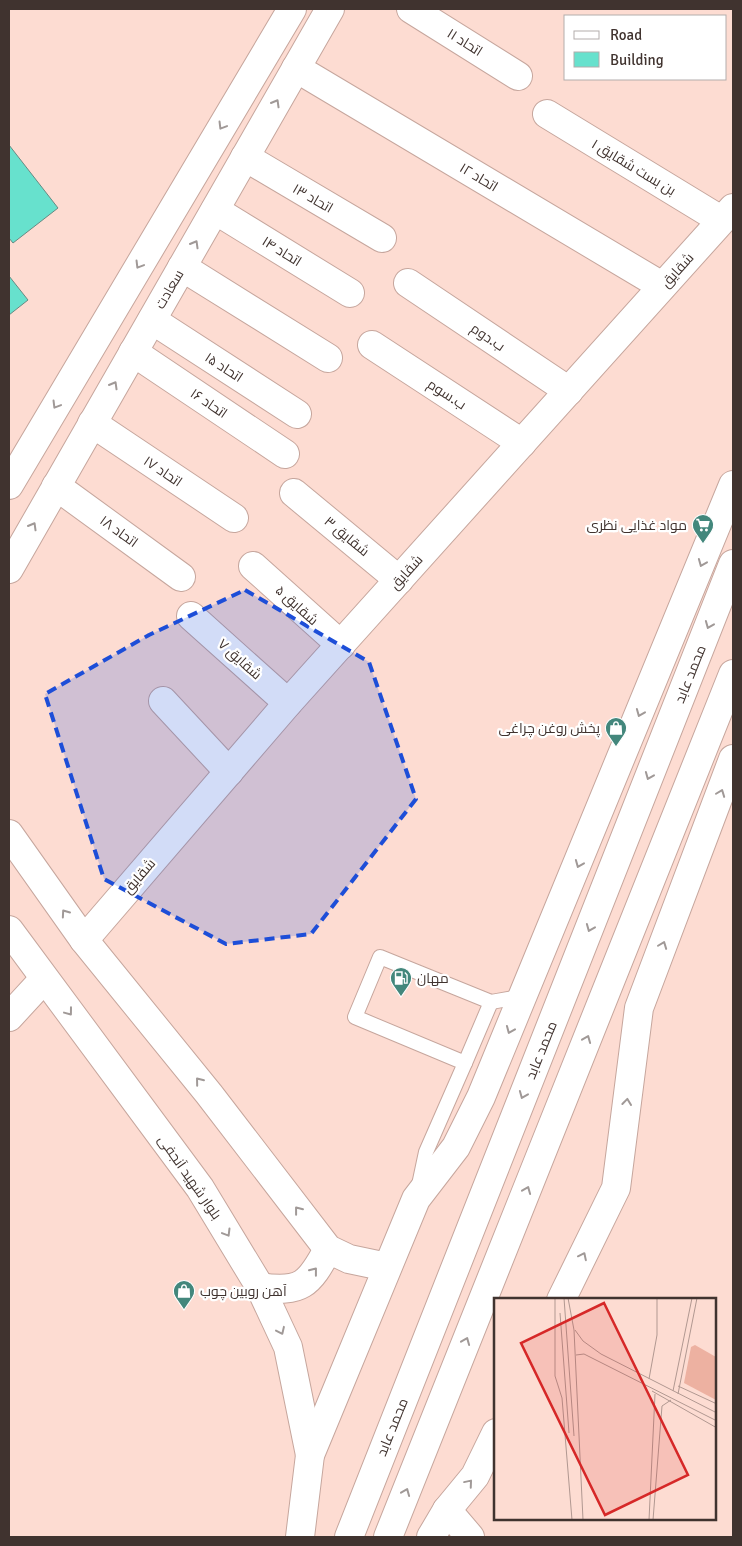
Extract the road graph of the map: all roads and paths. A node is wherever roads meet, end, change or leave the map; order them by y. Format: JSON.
{"nodes":[{"id":1,"x":292,"y":9,"type":"edge"},
{"id":2,"x":330,"y":9,"type":"edge"},
{"id":3,"x":411,"y":9,"type":"edge"},
{"id":4,"x":296,"y":68,"type":"junction"},
{"id":5,"x":518,"y":76,"type":"dead end"},
{"id":6,"x":547,"y":114,"type":"dead end"},
{"id":7,"x":245,"y":157,"type":"junction"},
{"id":8,"x":215,"y":210,"type":"junction"},
{"id":9,"x":727,"y":214,"type":"edge"},
{"id":10,"x":382,"y":238,"type":"dead end"},
{"id":11,"x":182,"y":267,"type":"junction"},
{"id":12,"x":408,"y":283,"type":"dead end"},
{"id":13,"x":662,"y":286,"type":"junction"},
{"id":14,"x":350,"y":293,"type":"dead end"},
{"id":15,"x":152,"y":320,"type":"junction"},
{"id":16,"x":372,"y":345,"type":"dead end"},
{"id":17,"x":133,"y":352,"type":"junction"},
{"id":18,"x":328,"y":358,"type":"dead end"},
{"id":19,"x":568,"y":391,"type":"junction"},
{"id":20,"x":296,"y":414,"type":"dead end"},
{"id":21,"x":92,"y":423,"type":"junction"},
{"id":22,"x":522,"y":443,"type":"junction"},
{"id":23,"x":285,"y":454,"type":"dead end"},
{"id":24,"x":9,"y":485,"type":"edge"},
{"id":25,"x":56,"y":486,"type":"junction"},
{"id":26,"x":733,"y":486,"type":"edge"},
{"id":27,"x":294,"y":492,"type":"dead end"},
{"id":28,"x":234,"y":518,"type":"dead end"},
{"id":29,"x":733,"y":564,"type":"edge"},
{"id":30,"x":252,"y":566,"type":"dead end"},
{"id":31,"x":9,"y":568,"type":"edge"},
{"id":32,"x":181,"y":577,"type":"dead end"},
{"id":33,"x":399,"y":580,"type":"junction"},
{"id":34,"x":191,"y":616,"type":"dead end"},
{"id":35,"x":341,"y":645,"type":"junction"},
{"id":36,"x":733,"y":674,"type":"edge"},
{"id":37,"x":163,"y":701,"type":"dead end"},
{"id":38,"x":288,"y":703,"type":"junction"},
{"id":39,"x":733,"y":759,"type":"edge"},
{"id":40,"x":229,"y":772,"type":"junction"},
{"id":41,"x":9,"y":834,"type":"edge"},
{"id":42,"x":9,"y":930,"type":"edge"},
{"id":43,"x":84,"y":940,"type":"junction"},
{"id":44,"x":44,"y":979,"type":"junction"},
{"id":45,"x":525,"y":995,"type":"junction"},
{"id":46,"x":491,"y":1002,"type":"junction"},
{"id":47,"x":9,"y":1017,"type":"edge"},
{"id":48,"x":465,"y":1063,"type":"junction"},
{"id":49,"x":416,"y":1199,"type":"junction"},
{"id":50,"x":328,"y":1249,"type":"junction"},
{"id":51,"x":387,"y":1267,"type":"junction"},
{"id":52,"x":260,"y":1287,"type":"junction"},
{"id":53,"x":562,"y":1298,"type":"edge"},
{"id":54,"x":494,"y":1438,"type":"edge"},
{"id":55,"x":310,"y":1455,"type":"junction"},
{"id":56,"x":447,"y":1510,"type":"junction"},
{"id":57,"x":300,"y":1537,"type":"edge"},
{"id":58,"x":349,"y":1537,"type":"edge"},
{"id":59,"x":388,"y":1537,"type":"edge"},
{"id":60,"x":431,"y":1537,"type":"edge"},
{"id":61,"x":470,"y":1537,"type":"edge"}],
"edges":[{"from":1,"to":24,"type":"main road","one_way":true},
{"from":2,"to":4,"type":"main road","name":"سعادت"},
{"from":3,"to":5,"type":"main road","name":"اتحاد ۱۱"},
{"from":7,"to":4,"type":"main road","name":"سعادت","one_way":true},
{"from":4,"to":13,"type":"main road","name":"اتحاد ۱۲"},
{"from":6,"to":9,"type":"main road","name":"بن بست شقایق ۱"},
{"from":7,"to":8,"type":"main road","name":"سعادت"},
{"from":7,"to":10,"type":"main road","name":"اتحاد ۱۳"},
{"from":11,"to":8,"type":"main road","name":"سعادت","one_way":true},
{"from":8,"to":14,"type":"main road","name":"اتحاد ۱۴"},
{"from":9,"to":13,"type":"main road","name":"شقایق"},
{"from":11,"to":15,"type":"main road","name":"سعادت"},
{"from":11,"to":18,"type":"main road"},
{"from":12,"to":19,"type":"main road","name":"ب.دوم"},
{"from":13,"to":19,"type":"main road","name":"شقایق"},
{"from":15,"to":17,"type":"main road","name":"سعادت"},
{"from":15,"to":20,"type":"main road","name":"اتحاد ۱۵"},
{"from":16,"to":22,"type":"main road","name":"ب.سوم"},
{"from":21,"to":17,"type":"main road","name":"سعادت","one_way":true},
{"from":17,"to":23,"type":"main road","name":"اتحاد ۱۶"},
{"from":19,"to":22,"type":"main road","name":"شقایق"},
{"from":21,"to":25,"type":"main road","name":"سعادت"},
{"from":21,"to":28,"type":"main road","name":"اتحاد ۱۷"},
{"from":22,"to":33,"type":"main road","name":"شقایق"},
{"from":31,"to":25,"type":"main road","name":"سعادت","one_way":true},
{"from":25,"to":32,"type":"main road","name":"اتحاد ۱۸"},
{"from":26,"to":45,"type":"main road","one_way":true},
{"from":27,"to":33,"type":"main road","name":"شقایق ۳"},
{"from":29,"to":58,"type":"main road","name":"محمد عابد","one_way":true},
{"from":30,"to":35,"type":"main road","name":"شقایق ۵"},
{"from":33,"to":35,"type":"main road","name":"شقایق"},
{"from":34,"to":38,"type":"main road","name":"شقایق ۷"},
{"from":35,"to":38,"type":"main road","name":"شقایق"},
{"from":59,"to":36,"type":"main road","one_way":true},
{"from":37,"to":40,"type":"main road"},
{"from":38,"to":40,"type":"main road","name":"شقایق"},
{"from":53,"to":39,"type":"main road","one_way":true},
{"from":40,"to":43,"type":"main road","name":"شقایق"},
{"from":43,"to":41,"type":"main road","one_way":true},
{"from":42,"to":44,"type":"main road","name":"بلوار شهید آنجفی"},
{"from":50,"to":43,"type":"main road","one_way":true},
{"from":44,"to":47,"type":"main road"},
{"from":44,"to":52,"type":"main road","name":"بلوار شهید آنجفی","one_way":true},
{"from":45,"to":46,"type":"lane"},
{"from":45,"to":49,"type":"main road","one_way":true},
{"from":46,"to":48,"type":"lane"},
{"from":46,"to":48,"type":"lane"},
{"from":48,"to":49,"type":"lane"},
{"from":49,"to":51,"type":"main road"},
{"from":50,"to":51,"type":"main road"},
{"from":52,"to":50,"type":"main road","one_way":true},
{"from":51,"to":55,"type":"main road"},
{"from":52,"to":55,"type":"main road","name":"بلوار شهید آنجفی","one_way":true},
{"from":56,"to":54,"type":"main road","one_way":true},
{"from":55,"to":57,"type":"main road"},
{"from":56,"to":60,"type":"main road"},
{"from":56,"to":61,"type":"main road"}]}
